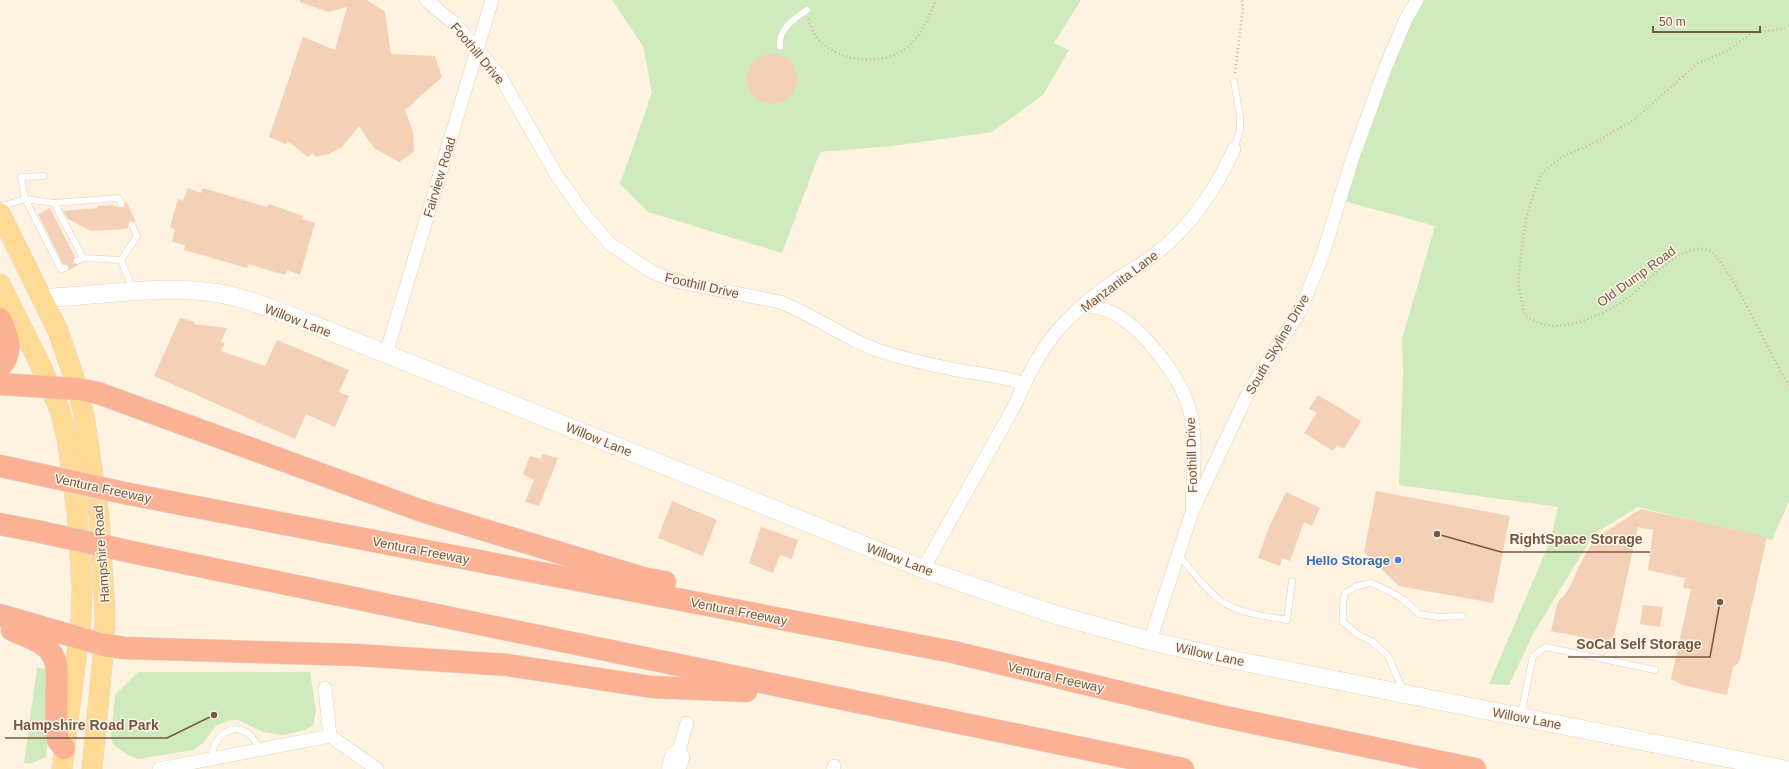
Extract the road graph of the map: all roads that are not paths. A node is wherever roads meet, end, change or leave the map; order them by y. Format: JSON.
{"nodes":[{"id":1,"x":426,"y":0,"type":"edge"},
{"id":2,"x":492,"y":0,"type":"edge"},
{"id":3,"x":1417,"y":0,"type":"edge"},
{"id":4,"x":807,"y":10,"type":"road end"},
{"id":5,"x":780,"y":47,"type":"dead end"},
{"id":6,"x":477,"y":48,"type":"junction"},
{"id":7,"x":1234,"y":82,"type":"road end"},
{"id":8,"x":1234,"y":149,"type":"joint"},
{"id":9,"x":44,"y":176,"type":"dead end"},
{"id":10,"x":25,"y":199,"type":"junction"},
{"id":11,"x":54,"y":203,"type":"junction"},
{"id":12,"x":121,"y":204,"type":"dead end"},
{"id":13,"x":0,"y":207,"type":"edge"},
{"id":14,"x":0,"y":213,"type":"edge"},
{"id":15,"x":132,"y":225,"type":"dead end"},
{"id":16,"x":0,"y":244,"type":"edge"},
{"id":17,"x":121,"y":260,"type":"junction"},
{"id":18,"x":65,"y":268,"type":"dead end"},
{"id":19,"x":135,"y":292,"type":"junction"},
{"id":20,"x":2,"y":294,"type":"edge"},
{"id":21,"x":43,"y":298,"type":"junction"},
{"id":22,"x":1085,"y":305,"type":"junction"},
{"id":23,"x":0,"y":319,"type":"edge"},
{"id":24,"x":386,"y":354,"type":"junction"},
{"id":25,"x":0,"y":367,"type":"edge"},
{"id":26,"x":0,"y":384,"type":"edge"},
{"id":27,"x":1024,"y":384,"type":"junction"},
{"id":28,"x":52,"y":388,"type":"junction"},
{"id":29,"x":78,"y":389,"type":"junction"},
{"id":30,"x":0,"y":466,"type":"edge"},
{"id":31,"x":1192,"y":512,"type":"junction"},
{"id":32,"x":0,"y":524,"type":"edge"},
{"id":33,"x":1178,"y":555,"type":"junction"},
{"id":34,"x":923,"y":569,"type":"junction"},
{"id":35,"x":1292,"y":581,"type":"dead end"},
{"id":36,"x":0,"y":614,"type":"edge"},
{"id":37,"x":1462,"y":616,"type":"dead end"},
{"id":38,"x":0,"y":624,"type":"edge"},
{"id":39,"x":79,"y":638,"type":"junction"},
{"id":40,"x":1150,"y":642,"type":"junction"},
{"id":41,"x":104,"y":646,"type":"junction"},
{"id":42,"x":953,"y":652,"type":"junction"},
{"id":43,"x":1655,"y":670,"type":"dead end"},
{"id":44,"x":324,"y":688,"type":"dead end"},
{"id":45,"x":811,"y":693,"type":"junction"},
{"id":46,"x":1405,"y":694,"type":"junction"},
{"id":47,"x":1521,"y":717,"type":"junction"},
{"id":48,"x":687,"y":723,"type":"dead end"},
{"id":49,"x":330,"y":736,"type":"junction"},
{"id":50,"x":259,"y":750,"type":"junction"},
{"id":51,"x":679,"y":750,"type":"junction"},
{"id":52,"x":63,"y":758,"type":"edge"},
{"id":53,"x":211,"y":759,"type":"junction"},
{"id":54,"x":92,"y":769,"type":"edge"},
{"id":55,"x":159,"y":769,"type":"edge"},
{"id":56,"x":377,"y":769,"type":"edge"},
{"id":57,"x":668,"y":769,"type":"edge"},
{"id":58,"x":679,"y":769,"type":"edge"},
{"id":59,"x":1183,"y":769,"type":"edge"},
{"id":60,"x":1475,"y":769,"type":"edge"},
{"id":61,"x":1783,"y":769,"type":"edge"}],
"edges":[{"from":1,"to":6,"type":"street","name":"Foothill Drive"},
{"from":2,"to":6,"type":"street","name":"Fairview Road"},
{"from":3,"to":31,"type":"street","name":"South Skyline Drive"},
{"from":4,"to":5,"type":"lane"},
{"from":6,"to":24,"type":"street","name":"Fairview Road"},
{"from":6,"to":27,"type":"street","name":"Foothill Drive"},
{"from":7,"to":8,"type":"lane","name":"Manzanita Lane"},
{"from":8,"to":22,"type":"street","name":"Manzanita Lane"},
{"from":9,"to":10,"type":"lane"},
{"from":10,"to":11,"type":"lane"},
{"from":10,"to":13,"type":"lane"},
{"from":10,"to":18,"type":"lane"},
{"from":11,"to":12,"type":"lane"},
{"from":11,"to":17,"type":"lane"},
{"from":14,"to":21,"type":"main road","name":"Hampshire Road"},
{"from":15,"to":17,"type":"lane"},
{"from":16,"to":21,"type":"main road"},
{"from":17,"to":19,"type":"lane"},
{"from":19,"to":21,"type":"street","name":"Willow Lane"},
{"from":19,"to":24,"type":"street","name":"Willow Lane"},
{"from":20,"to":28,"type":"main road","name":"Hampshire Road"},
{"from":21,"to":29,"type":"main road","name":"Hampshire Road"},
{"from":22,"to":27,"type":"street","name":"Manzanita Lane"},
{"from":22,"to":31,"type":"street","name":"Foothill Drive"},
{"from":23,"to":25,"type":"highway"},
{"from":24,"to":34,"type":"street","name":"Willow Lane"},
{"from":26,"to":28,"type":"highway"},
{"from":27,"to":34,"type":"street","name":"Manzanita Lane"},
{"from":28,"to":29,"type":"highway"},
{"from":28,"to":39,"type":"main road","name":"Hampshire Road"},
{"from":29,"to":41,"type":"main road","name":"Hampshire Road"},
{"from":29,"to":42,"type":"highway"},
{"from":30,"to":42,"type":"highway","name":"Ventura Freeway","bridge":true},
{"from":31,"to":33,"type":"street","name":"South Skyline Drive"},
{"from":32,"to":45,"type":"highway","bridge":true},
{"from":33,"to":35,"type":"lane"},
{"from":33,"to":40,"type":"street","name":"South Skyline Drive"},
{"from":34,"to":40,"type":"street","name":"Willow Lane"},
{"from":36,"to":39,"type":"highway"},
{"from":37,"to":46,"type":"lane"},
{"from":38,"to":52,"type":"highway"},
{"from":39,"to":41,"type":"highway"},
{"from":39,"to":52,"type":"main road","name":"Hampshire Road"},
{"from":40,"to":46,"type":"street","name":"Willow Lane"},
{"from":41,"to":45,"type":"highway"},
{"from":41,"to":54,"type":"main road","name":"Hampshire Road"},
{"from":42,"to":60,"type":"highway","name":"Ventura Freeway"},
{"from":43,"to":47,"type":"lane"},
{"from":44,"to":49,"type":"street"},
{"from":45,"to":59,"type":"highway"},
{"from":46,"to":47,"type":"street","name":"Willow Lane"},
{"from":47,"to":61,"type":"street","name":"Willow Lane"},
{"from":48,"to":51,"type":"street"},
{"from":49,"to":50,"type":"street"},
{"from":49,"to":56,"type":"street"},
{"from":50,"to":53,"type":"street"},
{"from":50,"to":53,"type":"lane"},
{"from":51,"to":57,"type":"street"},
{"from":51,"to":58,"type":"street"},
{"from":53,"to":55,"type":"street"}]}
